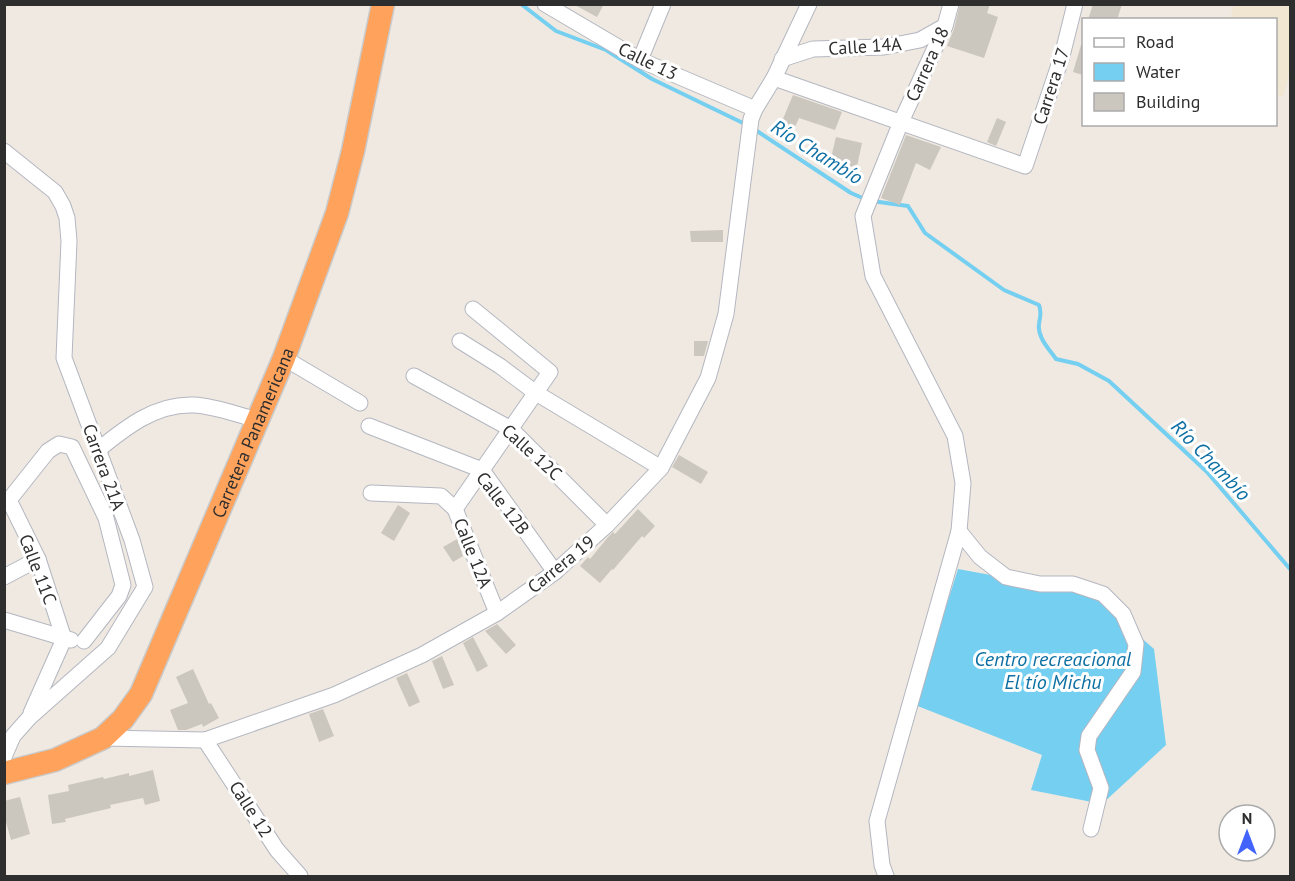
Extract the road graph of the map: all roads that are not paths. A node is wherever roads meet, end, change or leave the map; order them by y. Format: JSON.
{"nodes":[{"id":1,"x":383,"y":4,"type":"edge"},
{"id":2,"x":545,"y":4,"type":"edge"},
{"id":3,"x":663,"y":4,"type":"edge"},
{"id":4,"x":809,"y":4,"type":"edge"},
{"id":5,"x":951,"y":4,"type":"edge"},
{"id":6,"x":1075,"y":4,"type":"edge"},
{"id":7,"x":945,"y":26,"type":"junction"},
{"id":8,"x":782,"y":59,"type":"junction"},
{"id":9,"x":640,"y":60,"type":"junction"},
{"id":10,"x":774,"y":78,"type":"junction"},
{"id":11,"x":752,"y":121,"type":"junction"},
{"id":12,"x":901,"y":122,"type":"junction"},
{"id":13,"x":4,"y":151,"type":"edge"},
{"id":14,"x":473,"y":309,"type":"dead end"},
{"id":15,"x":460,"y":341,"type":"dead end"},
{"id":16,"x":284,"y":358,"type":"junction"},
{"id":17,"x":414,"y":376,"type":"dead end"},
{"id":18,"x":536,"y":393,"type":"junction"},
{"id":19,"x":360,"y":403,"type":"dead end"},
{"id":20,"x":258,"y":420,"type":"junction"},
{"id":21,"x":369,"y":426,"type":"dead end"},
{"id":22,"x":511,"y":429,"type":"junction"},
{"id":23,"x":98,"y":450,"type":"junction"},
{"id":24,"x":661,"y":468,"type":"junction"},
{"id":25,"x":482,"y":470,"type":"junction"},
{"id":26,"x":371,"y":493,"type":"dead end"},
{"id":27,"x":7,"y":501,"type":"edge"},
{"id":28,"x":455,"y":509,"type":"junction"},
{"id":29,"x":607,"y":525,"type":"junction"},
{"id":30,"x":959,"y":531,"type":"junction"},
{"id":31,"x":38,"y":559,"type":"junction"},
{"id":32,"x":555,"y":572,"type":"junction"},
{"id":33,"x":4,"y":577,"type":"edge"},
{"id":34,"x":497,"y":614,"type":"junction"},
{"id":35,"x":4,"y":620,"type":"edge"},
{"id":36,"x":64,"y":639,"type":"junction"},
{"id":37,"x":84,"y":641,"type":"junction"},
{"id":38,"x":108,"y":648,"type":"junction"},
{"id":39,"x":29,"y":718,"type":"junction"},
{"id":40,"x":103,"y":738,"type":"junction"},
{"id":41,"x":205,"y":740,"type":"junction"},
{"id":42,"x":4,"y":757,"type":"edge"},
{"id":43,"x":4,"y":773,"type":"edge"},
{"id":44,"x":1091,"y":829,"type":"dead end"},
{"id":45,"x":300,"y":876,"type":"edge"},
{"id":46,"x":886,"y":876,"type":"edge"}],
"edges":[{"from":1,"to":16,"type":"highway","name":"Carretera Panamericana"},
{"from":2,"to":9,"type":"street","name":"Calle 13"},
{"from":3,"to":9,"type":"street"},
{"from":4,"to":8,"type":"street"},
{"from":5,"to":7,"type":"street","name":"Carrera 18"},
{"from":6,"to":12,"type":"street","name":"Carrera 17"},
{"from":7,"to":8,"type":"street","name":"Calle 14A"},
{"from":7,"to":12,"type":"street","name":"Carrera 18"},
{"from":8,"to":10,"type":"street"},
{"from":9,"to":11,"type":"street","name":"Calle 13"},
{"from":10,"to":11,"type":"street"},
{"from":10,"to":12,"type":"street"},
{"from":11,"to":24,"type":"street","name":"Carrera 19"},
{"from":12,"to":30,"type":"street","name":"Carrera 18"},
{"from":13,"to":23,"type":"street","name":"Carrera 21A"},
{"from":14,"to":18,"type":"street"},
{"from":15,"to":18,"type":"street"},
{"from":16,"to":19,"type":"street"},
{"from":16,"to":20,"type":"highway","name":"Carretera Panamericana"},
{"from":17,"to":22,"type":"street","name":"Calle 12C"},
{"from":18,"to":22,"type":"street"},
{"from":18,"to":24,"type":"street"},
{"from":20,"to":23,"type":"street"},
{"from":20,"to":40,"type":"highway","name":"Carretera Panamericana"},
{"from":21,"to":25,"type":"street","name":"Calle 12B"},
{"from":22,"to":25,"type":"street"},
{"from":22,"to":29,"type":"street","name":"Calle 12C"},
{"from":23,"to":38,"type":"street","name":"Carrera 21A"},
{"from":24,"to":29,"type":"street","name":"Carrera 19"},
{"from":25,"to":28,"type":"street"},
{"from":25,"to":32,"type":"street","name":"Calle 12B"},
{"from":26,"to":28,"type":"street","name":"Calle 12A"},
{"from":27,"to":31,"type":"street","name":"Calle 11C"},
{"from":27,"to":37,"type":"street"},
{"from":28,"to":34,"type":"street","name":"Calle 12A"},
{"from":29,"to":32,"type":"street","name":"Carrera 19"},
{"from":30,"to":44,"type":"street"},
{"from":30,"to":46,"type":"street"},
{"from":31,"to":33,"type":"street"},
{"from":31,"to":36,"type":"street","name":"Calle 11C"},
{"from":32,"to":34,"type":"street","name":"Carrera 19"},
{"from":34,"to":41,"type":"street","name":"Carrera 19"},
{"from":35,"to":36,"type":"street"},
{"from":36,"to":37,"type":"street"},
{"from":36,"to":39,"type":"street"},
{"from":37,"to":38,"type":"street"},
{"from":38,"to":39,"type":"street","name":"Carrera 21A"},
{"from":39,"to":42,"type":"street","name":"Carrera 21A"},
{"from":40,"to":41,"type":"street","name":"Carrera 19"},
{"from":40,"to":43,"type":"highway","name":"Carretera Panamericana"},
{"from":41,"to":45,"type":"street","name":"Calle 12"}]}
